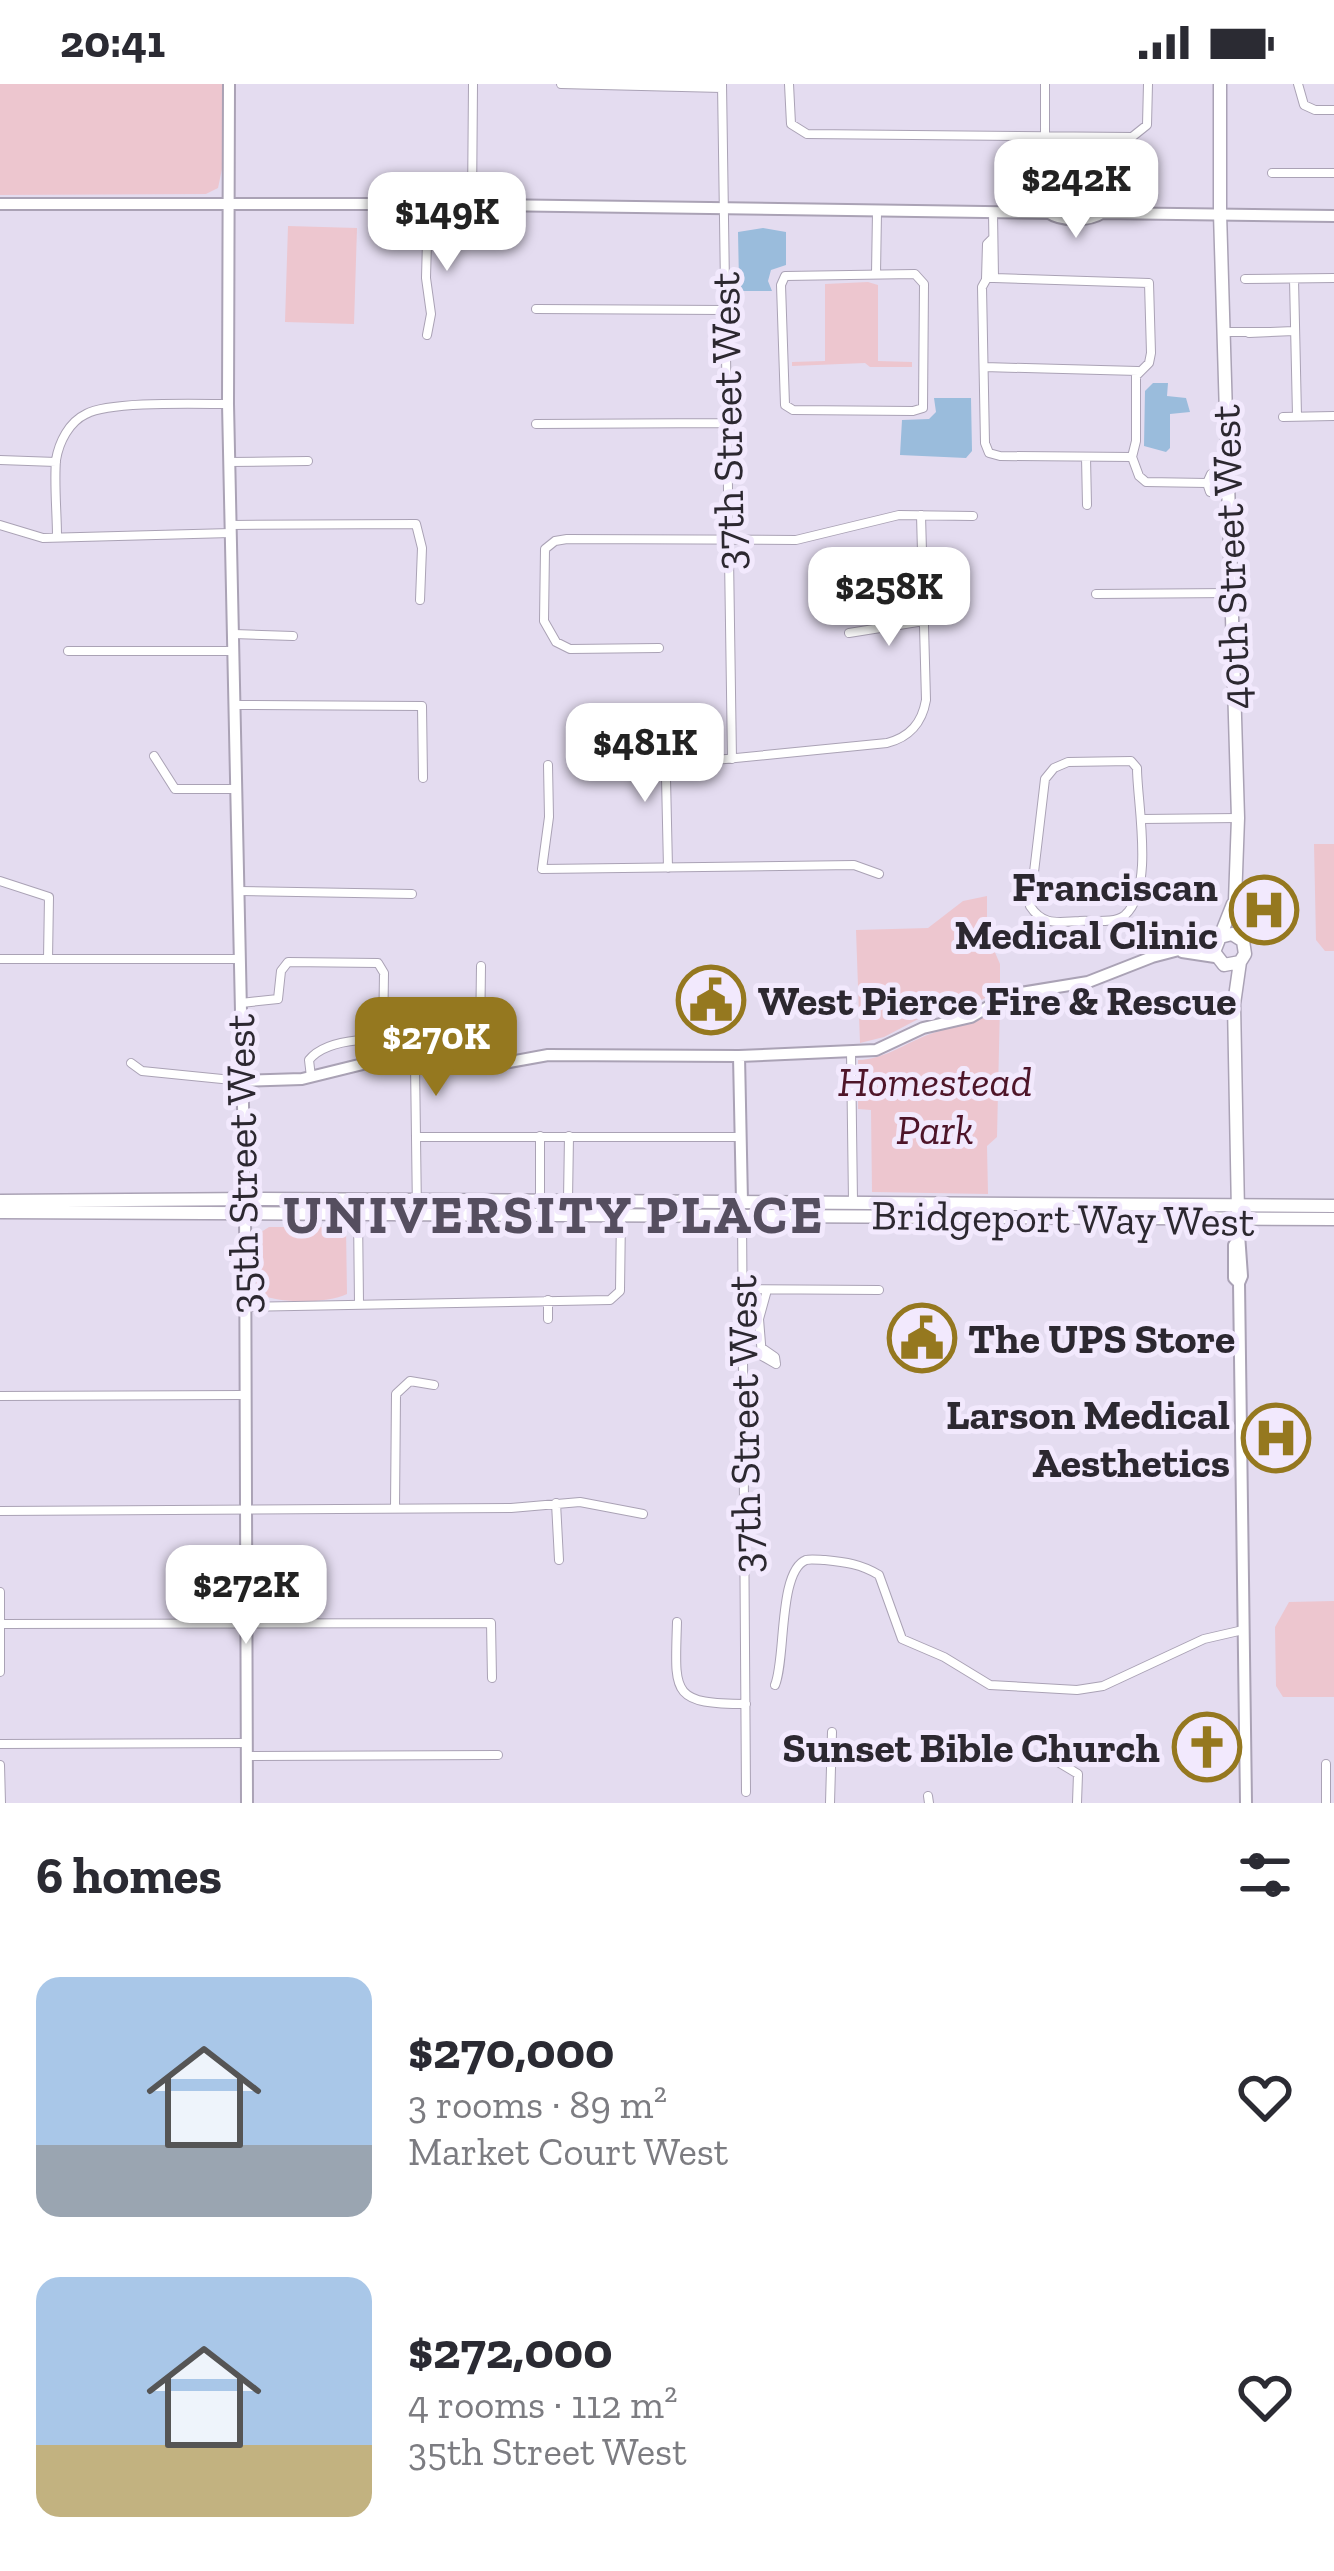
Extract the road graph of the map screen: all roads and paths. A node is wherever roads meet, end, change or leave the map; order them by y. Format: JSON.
{"nodes":[{"id":1,"x":229,"y":84,"type":"edge"},
{"id":2,"x":473,"y":84,"type":"edge"},
{"id":3,"x":561,"y":84,"type":"edge"},
{"id":4,"x":789,"y":84,"type":"edge"},
{"id":5,"x":1045,"y":84,"type":"edge"},
{"id":6,"x":1148,"y":84,"type":"edge"},
{"id":7,"x":1220,"y":84,"type":"edge"},
{"id":8,"x":1298,"y":84,"type":"edge"},
{"id":9,"x":722,"y":86,"type":"edge"},
{"id":10,"x":1334,"y":110,"type":"edge"},
{"id":11,"x":1045,"y":136,"type":"junction"},
{"id":12,"x":1272,"y":173,"type":"dead end"},
{"id":13,"x":1334,"y":173,"type":"edge"},
{"id":14,"x":227,"y":203,"type":"junction"},
{"id":15,"x":0,"y":204,"type":"edge"},
{"id":16,"x":428,"y":204,"type":"junction"},
{"id":17,"x":472,"y":205,"type":"junction"},
{"id":18,"x":723,"y":209,"type":"junction"},
{"id":19,"x":877,"y":212,"type":"junction"},
{"id":20,"x":993,"y":212,"type":"junction"},
{"id":21,"x":1220,"y":213,"type":"junction"},
{"id":22,"x":1334,"y":216,"type":"edge"},
{"id":23,"x":876,"y":274,"type":"junction"},
{"id":24,"x":990,"y":278,"type":"junction"},
{"id":25,"x":1334,"y":278,"type":"edge"},
{"id":26,"x":1245,"y":279,"type":"dead end"},
{"id":27,"x":1294,"y":280,"type":"junction"},
{"id":28,"x":536,"y":309,"type":"dead end"},
{"id":29,"x":725,"y":310,"type":"junction"},
{"id":30,"x":1294,"y":331,"type":"junction"},
{"id":31,"x":1223,"y":332,"type":"junction"},
{"id":32,"x":427,"y":335,"type":"dead end"},
{"id":33,"x":985,"y":367,"type":"junction"},
{"id":34,"x":1138,"y":371,"type":"junction"},
{"id":35,"x":228,"y":404,"type":"junction"},
{"id":36,"x":1298,"y":416,"type":"junction"},
{"id":37,"x":1334,"y":416,"type":"edge"},
{"id":38,"x":1283,"y":417,"type":"dead end"},
{"id":39,"x":726,"y":423,"type":"junction"},
{"id":40,"x":536,"y":424,"type":"dead end"},
{"id":41,"x":1133,"y":454,"type":"junction"},
{"id":42,"x":1086,"y":457,"type":"junction"},
{"id":43,"x":0,"y":460,"type":"edge"},
{"id":44,"x":308,"y":460,"type":"dead end"},
{"id":45,"x":56,"y":462,"type":"junction"},
{"id":46,"x":229,"y":462,"type":"junction"},
{"id":47,"x":1228,"y":470,"type":"junction"},
{"id":48,"x":1207,"y":483,"type":"junction"},
{"id":49,"x":1228,"y":495,"type":"junction"},
{"id":50,"x":1087,"y":505,"type":"dead end"},
{"id":51,"x":921,"y":515,"type":"junction"},
{"id":52,"x":973,"y":516,"type":"dead end"},
{"id":53,"x":0,"y":525,"type":"edge"},
{"id":54,"x":231,"y":529,"type":"junction"},
{"id":55,"x":57,"y":537,"type":"junction"},
{"id":56,"x":730,"y":540,"type":"junction"},
{"id":57,"x":1232,"y":592,"type":"junction"},
{"id":58,"x":1096,"y":594,"type":"dead end"},
{"id":59,"x":420,"y":600,"type":"dead end"},
{"id":60,"x":924,"y":622,"type":"junction"},
{"id":61,"x":849,"y":633,"type":"dead end"},
{"id":62,"x":234,"y":634,"type":"junction"},
{"id":63,"x":293,"y":636,"type":"dead end"},
{"id":64,"x":659,"y":649,"type":"dead end"},
{"id":65,"x":68,"y":650,"type":"dead end"},
{"id":66,"x":234,"y":652,"type":"junction"},
{"id":67,"x":235,"y":704,"type":"junction"},
{"id":68,"x":154,"y":756,"type":"dead end"},
{"id":69,"x":732,"y":759,"type":"junction"},
{"id":70,"x":548,"y":765,"type":"dead end"},
{"id":71,"x":423,"y":778,"type":"dead end"},
{"id":72,"x":236,"y":789,"type":"junction"},
{"id":73,"x":1238,"y":818,"type":"junction"},
{"id":74,"x":1142,"y":819,"type":"junction"},
{"id":75,"x":668,"y":868,"type":"junction"},
{"id":76,"x":879,"y":874,"type":"dead end"},
{"id":77,"x":0,"y":881,"type":"edge"},
{"id":78,"x":238,"y":891,"type":"junction"},
{"id":79,"x":412,"y":894,"type":"dead end"},
{"id":80,"x":1234,"y":901,"type":"junction"},
{"id":81,"x":1219,"y":938,"type":"junction"},
{"id":82,"x":1243,"y":941,"type":"junction"},
{"id":83,"x":1178,"y":952,"type":"junction"},
{"id":84,"x":48,"y":958,"type":"junction"},
{"id":85,"x":0,"y":959,"type":"edge"},
{"id":86,"x":239,"y":959,"type":"junction"},
{"id":87,"x":1217,"y":960,"type":"junction"},
{"id":88,"x":1240,"y":962,"type":"junction"},
{"id":89,"x":481,"y":966,"type":"dead end"},
{"id":90,"x":241,"y":1003,"type":"junction"},
{"id":91,"x":1234,"y":1004,"type":"junction"},
{"id":92,"x":383,"y":1041,"type":"junction"},
{"id":93,"x":453,"y":1042,"type":"junction"},
{"id":94,"x":850,"y":1051,"type":"junction"},
{"id":95,"x":740,"y":1056,"type":"junction"},
{"id":96,"x":415,"y":1063,"type":"junction"},
{"id":97,"x":454,"y":1063,"type":"junction"},
{"id":98,"x":131,"y":1064,"type":"dead end"},
{"id":99,"x":311,"y":1077,"type":"junction"},
{"id":100,"x":242,"y":1081,"type":"junction"},
{"id":101,"x":540,"y":1136,"type":"junction"},
{"id":102,"x":568,"y":1136,"type":"junction"},
{"id":103,"x":418,"y":1137,"type":"junction"},
{"id":104,"x":741,"y":1137,"type":"junction"},
{"id":105,"x":0,"y":1201,"type":"edge"},
{"id":106,"x":540,"y":1202,"type":"junction"},
{"id":107,"x":568,"y":1202,"type":"junction"},
{"id":108,"x":853,"y":1204,"type":"junction"},
{"id":109,"x":245,"y":1206,"type":"junction"},
{"id":110,"x":1334,"y":1206,"type":"edge"},
{"id":111,"x":418,"y":1207,"type":"junction"},
{"id":112,"x":742,"y":1208,"type":"junction"},
{"id":113,"x":0,"y":1212,"type":"edge"},
{"id":114,"x":621,"y":1213,"type":"junction"},
{"id":115,"x":358,"y":1214,"type":"junction"},
{"id":116,"x":1238,"y":1214,"type":"junction"},
{"id":117,"x":1334,"y":1220,"type":"edge"},
{"id":118,"x":742,"y":1289,"type":"junction"},
{"id":119,"x":767,"y":1289,"type":"junction"},
{"id":120,"x":879,"y":1289,"type":"dead end"},
{"id":121,"x":548,"y":1300,"type":"junction"},
{"id":122,"x":358,"y":1303,"type":"junction"},
{"id":123,"x":244,"y":1307,"type":"junction"},
{"id":124,"x":548,"y":1319,"type":"dead end"},
{"id":125,"x":762,"y":1348,"type":"dead end"},
{"id":126,"x":434,"y":1385,"type":"dead end"},
{"id":127,"x":244,"y":1395,"type":"junction"},
{"id":128,"x":0,"y":1396,"type":"edge"},
{"id":129,"x":556,"y":1503,"type":"junction"},
{"id":130,"x":395,"y":1508,"type":"junction"},
{"id":131,"x":244,"y":1509,"type":"junction"},
{"id":132,"x":0,"y":1510,"type":"edge"},
{"id":133,"x":643,"y":1514,"type":"dead end"},
{"id":134,"x":559,"y":1560,"type":"dead end"},
{"id":135,"x":0,"y":1592,"type":"edge"},
{"id":136,"x":676,"y":1622,"type":"dead end"},
{"id":137,"x":0,"y":1624,"type":"edge"},
{"id":138,"x":245,"y":1625,"type":"junction"},
{"id":139,"x":1244,"y":1630,"type":"junction"},
{"id":140,"x":0,"y":1672,"type":"edge"},
{"id":141,"x":492,"y":1678,"type":"dead end"},
{"id":142,"x":776,"y":1685,"type":"dead end"},
{"id":143,"x":746,"y":1704,"type":"junction"},
{"id":144,"x":832,"y":1732,"type":"dead end"},
{"id":145,"x":0,"y":1744,"type":"edge"},
{"id":146,"x":247,"y":1749,"type":"junction"},
{"id":147,"x":498,"y":1755,"type":"dead end"},
{"id":148,"x":1053,"y":1759,"type":"dead end"},
{"id":149,"x":1326,"y":1764,"type":"dead end"},
{"id":150,"x":0,"y":1765,"type":"edge"},
{"id":151,"x":746,"y":1792,"type":"dead end"},
{"id":152,"x":1,"y":1803,"type":"edge"},
{"id":153,"x":247,"y":1803,"type":"edge"},
{"id":154,"x":830,"y":1803,"type":"edge"},
{"id":155,"x":1076,"y":1803,"type":"edge"},
{"id":156,"x":1246,"y":1803,"type":"edge"},
{"id":157,"x":1326,"y":1803,"type":"edge"}],
"edges":[{"from":1,"to":14,"type":"street","name":"35th Street West"},
{"from":2,"to":17,"type":"street"},
{"from":3,"to":9,"type":"street"},
{"from":4,"to":11,"type":"street"},
{"from":5,"to":11,"type":"street"},
{"from":6,"to":11,"type":"street"},
{"from":7,"to":21,"type":"main road","name":"40th Street West"},
{"from":8,"to":10,"type":"street"},
{"from":9,"to":18,"type":"street","name":"37th Street West"},
{"from":12,"to":13,"type":"street"},
{"from":14,"to":15,"type":"street"},
{"from":14,"to":16,"type":"street"},
{"from":14,"to":35,"type":"street","name":"35th Street West"},
{"from":16,"to":17,"type":"street"},
{"from":16,"to":32,"type":"street"},
{"from":17,"to":18,"type":"street"},
{"from":18,"to":19,"type":"street"},
{"from":18,"to":29,"type":"street","name":"37th Street West"},
{"from":19,"to":20,"type":"street"},
{"from":19,"to":23,"type":"street"},
{"from":20,"to":21,"type":"street"},
{"from":20,"to":24,"type":"street"},
{"from":21,"to":22,"type":"street"},
{"from":21,"to":31,"type":"main road","name":"40th Street West"},
{"from":23,"to":23,"type":"street"},
{"from":24,"to":33,"type":"street"},
{"from":24,"to":34,"type":"street"},
{"from":25,"to":27,"type":"street"},
{"from":26,"to":27,"type":"street"},
{"from":27,"to":30,"type":"street"},
{"from":28,"to":29,"type":"street"},
{"from":29,"to":39,"type":"street","name":"37th Street West"},
{"from":30,"to":31,"type":"street"},
{"from":30,"to":36,"type":"street"},
{"from":31,"to":47,"type":"main road","name":"40th Street West"},
{"from":33,"to":34,"type":"street"},
{"from":33,"to":42,"type":"street"},
{"from":34,"to":41,"type":"street"},
{"from":35,"to":45,"type":"street"},
{"from":35,"to":46,"type":"street","name":"35th Street West"},
{"from":36,"to":37,"type":"street"},
{"from":36,"to":38,"type":"street"},
{"from":39,"to":40,"type":"street"},
{"from":39,"to":56,"type":"street","name":"37th Street West"},
{"from":41,"to":42,"type":"street"},
{"from":41,"to":48,"type":"street"},
{"from":42,"to":50,"type":"street"},
{"from":43,"to":45,"type":"street"},
{"from":44,"to":46,"type":"street"},
{"from":45,"to":55,"type":"street"},
{"from":46,"to":54,"type":"street","name":"35th Street West"},
{"from":47,"to":48,"type":"street"},
{"from":47,"to":49,"type":"main road","name":"40th Street West"},
{"from":48,"to":49,"type":"street"},
{"from":49,"to":57,"type":"main road","name":"40th Street West"},
{"from":51,"to":52,"type":"street"},
{"from":51,"to":56,"type":"street"},
{"from":51,"to":60,"type":"street"},
{"from":53,"to":55,"type":"street"},
{"from":54,"to":55,"type":"street"},
{"from":54,"to":59,"type":"street"},
{"from":54,"to":62,"type":"street","name":"35th Street West"},
{"from":56,"to":64,"type":"street"},
{"from":56,"to":69,"type":"street","name":"37th Street West"},
{"from":57,"to":58,"type":"street"},
{"from":57,"to":73,"type":"main road","name":"40th Street West"},
{"from":60,"to":61,"type":"street"},
{"from":60,"to":69,"type":"street"},
{"from":62,"to":63,"type":"street"},
{"from":62,"to":66,"type":"street","name":"35th Street West"},
{"from":65,"to":66,"type":"street"},
{"from":66,"to":67,"type":"street","name":"35th Street West"},
{"from":67,"to":71,"type":"street"},
{"from":67,"to":72,"type":"street","name":"35th Street West"},
{"from":68,"to":72,"type":"street"},
{"from":69,"to":75,"type":"street"},
{"from":70,"to":75,"type":"street"},
{"from":72,"to":78,"type":"street","name":"35th Street West"},
{"from":73,"to":74,"type":"street"},
{"from":73,"to":80,"type":"main road","name":"40th Street West"},
{"from":74,"to":74,"type":"street"},
{"from":75,"to":76,"type":"street"},
{"from":77,"to":84,"type":"street"},
{"from":78,"to":79,"type":"street"},
{"from":78,"to":86,"type":"street","name":"35th Street West"},
{"from":80,"to":81,"type":"main road","name":"40th Street West"},
{"from":80,"to":82,"type":"main road","name":"40th Street West"},
{"from":81,"to":82,"type":"main road"},
{"from":81,"to":83,"type":"street"},
{"from":81,"to":87,"type":"main road"},
{"from":82,"to":88,"type":"main road"},
{"from":83,"to":87,"type":"street"},
{"from":83,"to":94,"type":"street"},
{"from":84,"to":85,"type":"street"},
{"from":84,"to":86,"type":"street"},
{"from":86,"to":90,"type":"street","name":"35th Street West"},
{"from":87,"to":88,"type":"main road"},
{"from":87,"to":91,"type":"main road"},
{"from":88,"to":91,"type":"main road"},
{"from":89,"to":93,"type":"street"},
{"from":90,"to":92,"type":"street"},
{"from":90,"to":100,"type":"street","name":"35th Street West"},
{"from":91,"to":116,"type":"main road"},
{"from":92,"to":93,"type":"street"},
{"from":92,"to":99,"type":"street"},
{"from":93,"to":97,"type":"street"},
{"from":94,"to":95,"type":"street"},
{"from":94,"to":108,"type":"street"},
{"from":95,"to":97,"type":"street"},
{"from":95,"to":104,"type":"street","name":"37th Street West"},
{"from":96,"to":97,"type":"street"},
{"from":96,"to":99,"type":"street"},
{"from":96,"to":103,"type":"street"},
{"from":98,"to":100,"type":"street"},
{"from":99,"to":100,"type":"street"},
{"from":100,"to":109,"type":"street","name":"35th Street West"},
{"from":101,"to":102,"type":"street"},
{"from":101,"to":103,"type":"street"},
{"from":101,"to":106,"type":"street"},
{"from":102,"to":104,"type":"street"},
{"from":102,"to":107,"type":"street"},
{"from":103,"to":111,"type":"street"},
{"from":104,"to":112,"type":"street","name":"37th Street West"},
{"from":105,"to":109,"type":"main road","name":"Bridgeport Way West"},
{"from":106,"to":107,"type":"main road","name":"Bridgeport Way West"},
{"from":106,"to":111,"type":"main road","name":"Bridgeport Way West"},
{"from":107,"to":112,"type":"main road","name":"Bridgeport Way West"},
{"from":108,"to":112,"type":"main road","name":"Bridgeport Way West"},
{"from":108,"to":116,"type":"main road","name":"Bridgeport Way West"},
{"from":109,"to":111,"type":"main road","name":"Bridgeport Way West"},
{"from":109,"to":113,"type":"main road","name":"Bridgeport Way West"},
{"from":109,"to":115,"type":"main road","name":"Bridgeport Way West"},
{"from":109,"to":123,"type":"street","name":"35th Street West"},
{"from":110,"to":116,"type":"main road","name":"Bridgeport Way West"},
{"from":111,"to":114,"type":"main road","name":"Bridgeport Way West"},
{"from":111,"to":115,"type":"main road","name":"Bridgeport Way West"},
{"from":112,"to":114,"type":"main road","name":"Bridgeport Way West"},
{"from":112,"to":116,"type":"main road","name":"Bridgeport Way West"},
{"from":112,"to":118,"type":"street","name":"37th Street West"},
{"from":114,"to":121,"type":"street"},
{"from":115,"to":122,"type":"street"},
{"from":116,"to":117,"type":"main road","name":"Bridgeport Way West"},
{"from":116,"to":139,"type":"street"},
{"from":118,"to":119,"type":"street"},
{"from":118,"to":143,"type":"street","name":"37th Street West"},
{"from":119,"to":120,"type":"street"},
{"from":119,"to":125,"type":"street"},
{"from":121,"to":122,"type":"street"},
{"from":121,"to":124,"type":"street"},
{"from":122,"to":123,"type":"street"},
{"from":123,"to":127,"type":"street","name":"35th Street West"},
{"from":126,"to":130,"type":"street"},
{"from":127,"to":128,"type":"street"},
{"from":127,"to":131,"type":"street","name":"35th Street West"},
{"from":129,"to":130,"type":"street"},
{"from":129,"to":133,"type":"street"},
{"from":129,"to":134,"type":"street"},
{"from":130,"to":131,"type":"street"},
{"from":131,"to":132,"type":"street"},
{"from":131,"to":138,"type":"street","name":"35th Street West"},
{"from":135,"to":137,"type":"street"},
{"from":136,"to":143,"type":"street"},
{"from":137,"to":138,"type":"street"},
{"from":137,"to":140,"type":"street"},
{"from":138,"to":141,"type":"street"},
{"from":138,"to":146,"type":"street","name":"35th Street West"},
{"from":139,"to":142,"type":"street"},
{"from":139,"to":156,"type":"street"},
{"from":143,"to":151,"type":"street","name":"37th Street West"},
{"from":144,"to":154,"type":"street"},
{"from":145,"to":146,"type":"street"},
{"from":146,"to":147,"type":"street"},
{"from":146,"to":153,"type":"street","name":"35th Street West"},
{"from":148,"to":155,"type":"street"},
{"from":149,"to":157,"type":"street"},
{"from":150,"to":152,"type":"street"}]}
